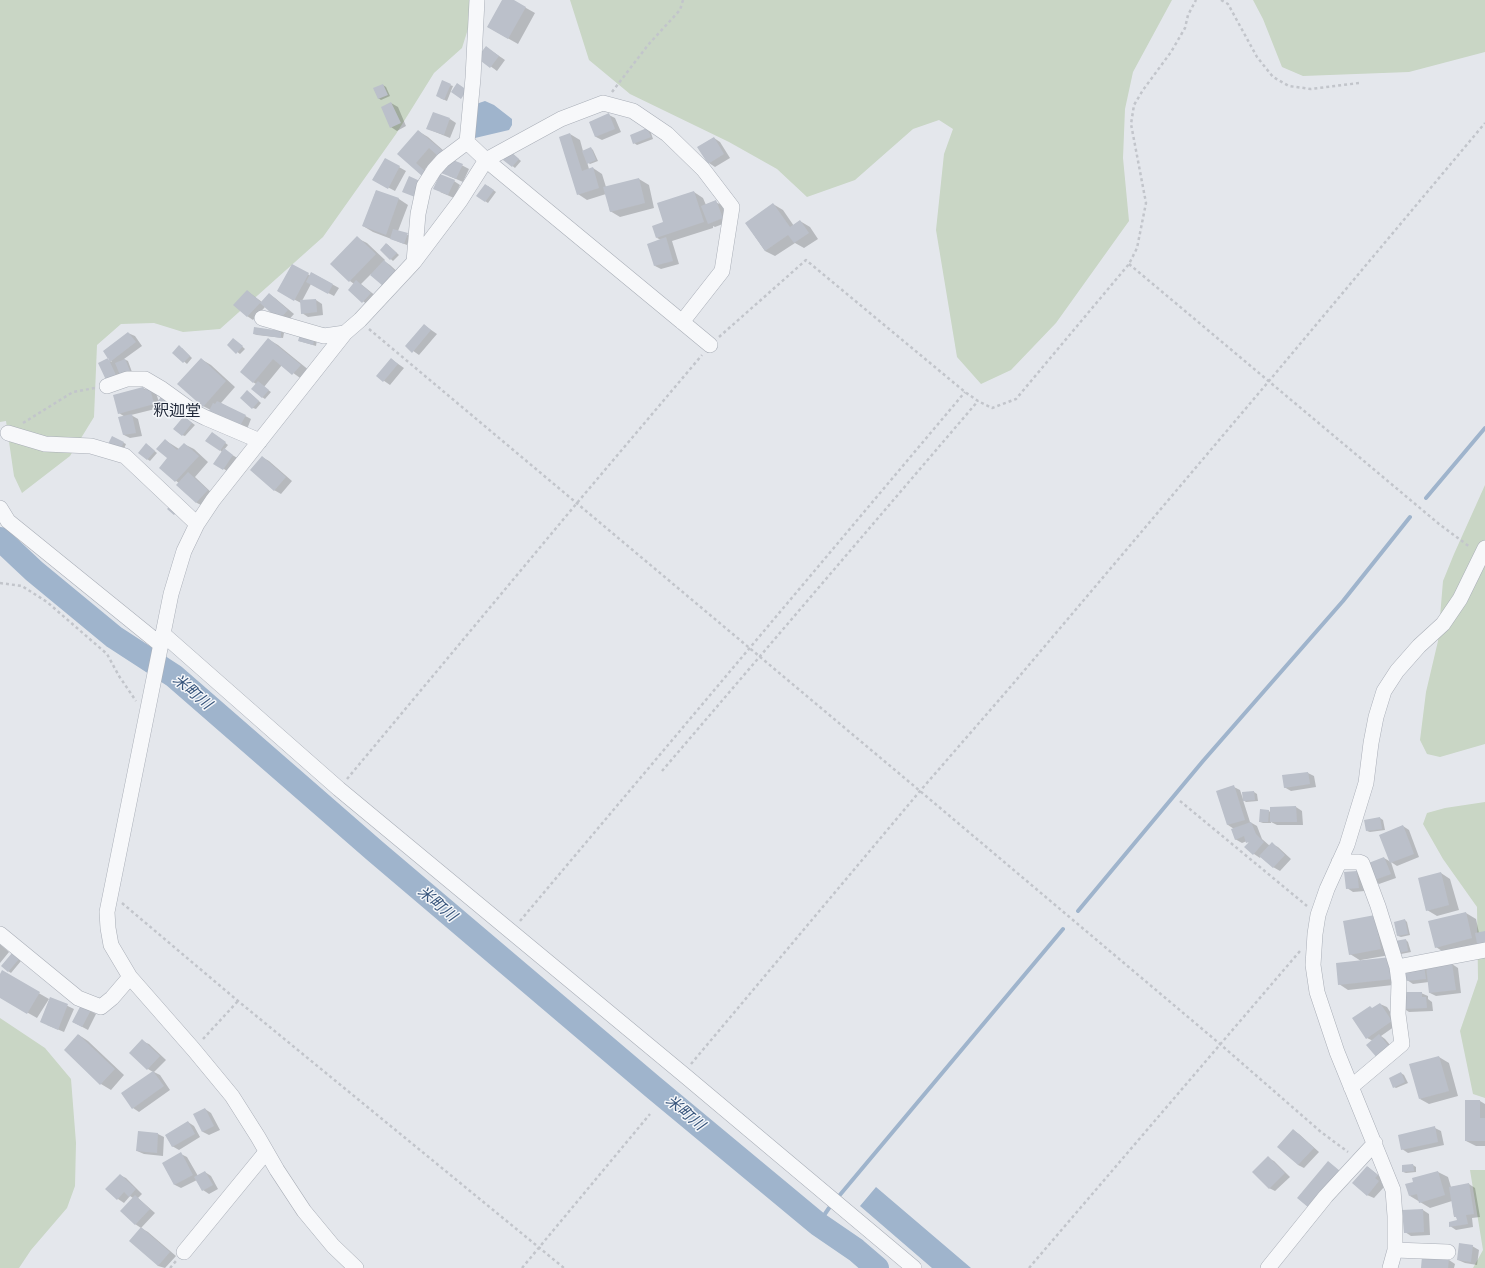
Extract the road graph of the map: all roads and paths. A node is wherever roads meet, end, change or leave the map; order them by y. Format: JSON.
{"nodes":[{"id":1,"x":477,"y":0,"type":"edge"},
{"id":2,"x":683,"y":0,"type":"edge"},
{"id":3,"x":1196,"y":0,"type":"edge"},
{"id":4,"x":1221,"y":0,"type":"edge"},
{"id":5,"x":1359,"y":83,"type":"dead end"},
{"id":6,"x":603,"y":103,"type":"junction"},
{"id":7,"x":1485,"y":122,"type":"edge"},
{"id":8,"x":468,"y":142,"type":"junction"},
{"id":9,"x":486,"y":160,"type":"junction"},
{"id":10,"x":414,"y":262,"type":"junction"},
{"id":11,"x":1129,"y":264,"type":"junction"},
{"id":12,"x":262,"y":318,"type":"dead end"},
{"id":13,"x":360,"y":320,"type":"junction"},
{"id":14,"x":682,"y":322,"type":"junction"},
{"id":15,"x":345,"y":333,"type":"junction"},
{"id":16,"x":710,"y":345,"type":"junction"},
{"id":17,"x":1269,"y":381,"type":"junction"},
{"id":18,"x":107,"y":386,"type":"joint"},
{"id":19,"x":966,"y":392,"type":"junction"},
{"id":20,"x":978,"y":401,"type":"junction"},
{"id":21,"x":8,"y":433,"type":"joint"},
{"id":22,"x":260,"y":441,"type":"junction"},
{"id":23,"x":577,"y":503,"type":"junction"},
{"id":24,"x":0,"y":508,"type":"edge"},
{"id":25,"x":197,"y":524,"type":"junction"},
{"id":26,"x":1483,"y":552,"type":"edge"},
{"id":27,"x":0,"y":583,"type":"edge"},
{"id":28,"x":162,"y":643,"type":"junction"},
{"id":29,"x":750,"y":648,"type":"junction"},
{"id":30,"x":759,"y":656,"type":"junction"},
{"id":31,"x":147,"y":716,"type":"junction"},
{"id":32,"x":662,"y":770,"type":"dead end"},
{"id":33,"x":339,"y":788,"type":"junction"},
{"id":34,"x":920,"y":791,"type":"junction"},
{"id":35,"x":1180,"y":801,"type":"dead end"},
{"id":36,"x":1339,"y":862,"type":"junction"},
{"id":37,"x":111,"y":894,"type":"junction"},
{"id":38,"x":1318,"y":916,"type":"junction"},
{"id":39,"x":511,"y":931,"type":"junction"},
{"id":40,"x":0,"y":934,"type":"edge"},
{"id":41,"x":1314,"y":934,"type":"junction"},
{"id":42,"x":1485,"y":950,"type":"edge"},
{"id":43,"x":1397,"y":967,"type":"junction"},
{"id":44,"x":130,"y":977,"type":"junction"},
{"id":45,"x":238,"y":1001,"type":"junction"},
{"id":46,"x":1220,"y":1044,"type":"junction"},
{"id":47,"x":194,"y":1050,"type":"junction"},
{"id":48,"x":683,"y":1074,"type":"junction"},
{"id":49,"x":1351,"y":1087,"type":"junction"},
{"id":50,"x":650,"y":1114,"type":"dead end"},
{"id":51,"x":1374,"y":1143,"type":"junction"},
{"id":52,"x":266,"y":1152,"type":"junction"},
{"id":53,"x":1358,"y":1160,"type":"junction"},
{"id":54,"x":539,"y":1247,"type":"junction"},
{"id":55,"x":1395,"y":1250,"type":"junction"},
{"id":56,"x":184,"y":1252,"type":"dead end"},
{"id":57,"x":1448,"y":1252,"type":"dead end"},
{"id":58,"x":356,"y":1268,"type":"edge"},
{"id":59,"x":522,"y":1268,"type":"edge"},
{"id":60,"x":564,"y":1268,"type":"edge"},
{"id":61,"x":914,"y":1268,"type":"edge"},
{"id":62,"x":1029,"y":1268,"type":"edge"},
{"id":63,"x":1268,"y":1268,"type":"edge"},
{"id":64,"x":1390,"y":1268,"type":"edge"}],
"edges":[{"from":1,"to":8,"type":"street"},
{"from":2,"to":6,"type":"path"},
{"from":3,"to":11,"type":"path"},
{"from":4,"to":5,"type":"path"},
{"from":6,"to":9,"type":"street"},
{"from":6,"to":14,"type":"street"},
{"from":7,"to":17,"type":"path"},
{"from":8,"to":9,"type":"street"},
{"from":8,"to":10,"type":"street"},
{"from":9,"to":10,"type":"street"},
{"from":9,"to":14,"type":"street"},
{"from":10,"to":13,"type":"street"},
{"from":11,"to":17,"type":"path"},
{"from":11,"to":20,"type":"path"},
{"from":12,"to":15,"type":"street"},
{"from":13,"to":15,"type":"street"},
{"from":13,"to":23,"type":"path"},
{"from":14,"to":16,"type":"street"},
{"from":15,"to":22,"type":"street"},
{"from":16,"to":19,"type":"path"},
{"from":16,"to":23,"type":"path"},
{"from":17,"to":26,"type":"path"},
{"from":17,"to":34,"type":"path"},
{"from":18,"to":21,"type":"path"},
{"from":18,"to":22,"type":"street"},
{"from":19,"to":20,"type":"path"},
{"from":19,"to":29,"type":"path"},
{"from":20,"to":30,"type":"path"},
{"from":21,"to":25,"type":"street"},
{"from":22,"to":25,"type":"street"},
{"from":23,"to":29,"type":"path"},
{"from":23,"to":33,"type":"path"},
{"from":24,"to":28,"type":"street"},
{"from":25,"to":28,"type":"street"},
{"from":26,"to":36,"type":"street"},
{"from":27,"to":31,"type":"path"},
{"from":28,"to":31,"type":"street"},
{"from":28,"to":33,"type":"street"},
{"from":29,"to":30,"type":"path"},
{"from":29,"to":39,"type":"path"},
{"from":30,"to":32,"type":"path"},
{"from":30,"to":34,"type":"path"},
{"from":31,"to":37,"type":"street"},
{"from":33,"to":39,"type":"street"},
{"from":34,"to":46,"type":"path"},
{"from":34,"to":48,"type":"path"},
{"from":35,"to":38,"type":"path"},
{"from":36,"to":38,"type":"street"},
{"from":36,"to":43,"type":"street"},
{"from":37,"to":44,"type":"street"},
{"from":37,"to":45,"type":"path"},
{"from":38,"to":41,"type":"street"},
{"from":39,"to":48,"type":"street"},
{"from":40,"to":44,"type":"street"},
{"from":41,"to":46,"type":"path"},
{"from":41,"to":49,"type":"street"},
{"from":42,"to":43,"type":"street"},
{"from":43,"to":49,"type":"street"},
{"from":44,"to":47,"type":"street"},
{"from":45,"to":47,"type":"path"},
{"from":45,"to":54,"type":"path"},
{"from":46,"to":53,"type":"path"},
{"from":46,"to":62,"type":"path"},
{"from":47,"to":52,"type":"street"},
{"from":48,"to":61,"type":"street"},
{"from":49,"to":51,"type":"street"},
{"from":50,"to":54,"type":"path"},
{"from":51,"to":53,"type":"street"},
{"from":51,"to":55,"type":"street"},
{"from":52,"to":56,"type":"street"},
{"from":52,"to":58,"type":"street"},
{"from":53,"to":63,"type":"street"},
{"from":54,"to":59,"type":"path"},
{"from":54,"to":60,"type":"path"},
{"from":55,"to":57,"type":"street"},
{"from":55,"to":64,"type":"street"}]}
